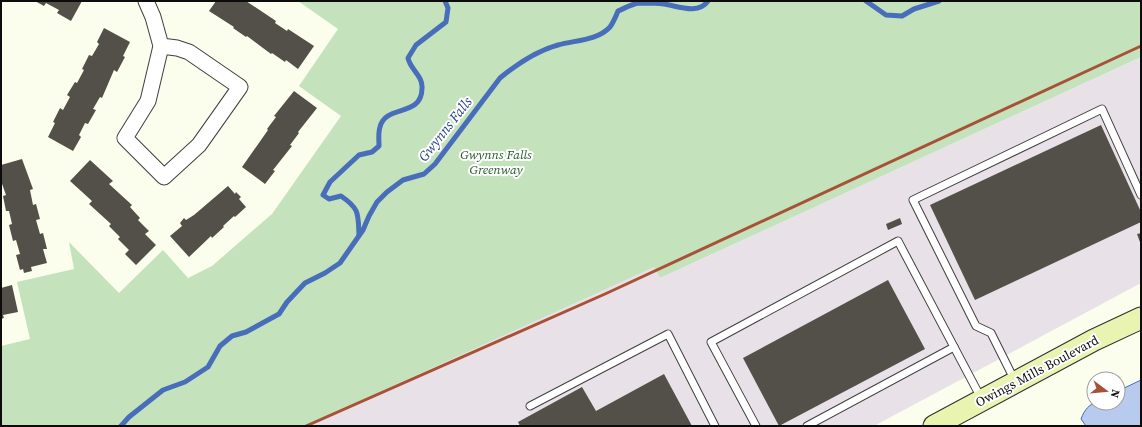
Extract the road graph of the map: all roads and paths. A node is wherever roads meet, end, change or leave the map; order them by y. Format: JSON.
{"nodes":[{"id":1,"x":146,"y":1,"type":"edge"},
{"id":2,"x":161,"y":46,"type":"junction"},
{"id":3,"x":1141,"y":195,"type":"edge"},
{"id":4,"x":1141,"y":318,"type":"edge"},
{"id":5,"x":954,"y":347,"type":"junction"},
{"id":6,"x":1016,"y":383,"type":"junction"},
{"id":7,"x":982,"y":400,"type":"junction"},
{"id":8,"x":530,"y":406,"type":"dead end"},
{"id":9,"x":715,"y":426,"type":"edge"},
{"id":10,"x":756,"y":426,"type":"edge"},
{"id":11,"x":807,"y":426,"type":"edge"},
{"id":12,"x":934,"y":426,"type":"edge"}],
"edges":[{"from":1,"to":2,"type":"street"},
{"from":2,"to":2,"type":"street"},
{"from":3,"to":6,"type":"lane"},
{"from":4,"to":6,"type":"main road","name":"Owings Mills Boulevard"},
{"from":5,"to":7,"type":"lane"},
{"from":5,"to":10,"type":"lane"},
{"from":5,"to":11,"type":"lane"},
{"from":6,"to":7,"type":"main road","name":"Owings Mills Boulevard"},
{"from":7,"to":12,"type":"main road","name":"Owings Mills Boulevard"},
{"from":8,"to":9,"type":"lane"}]}
